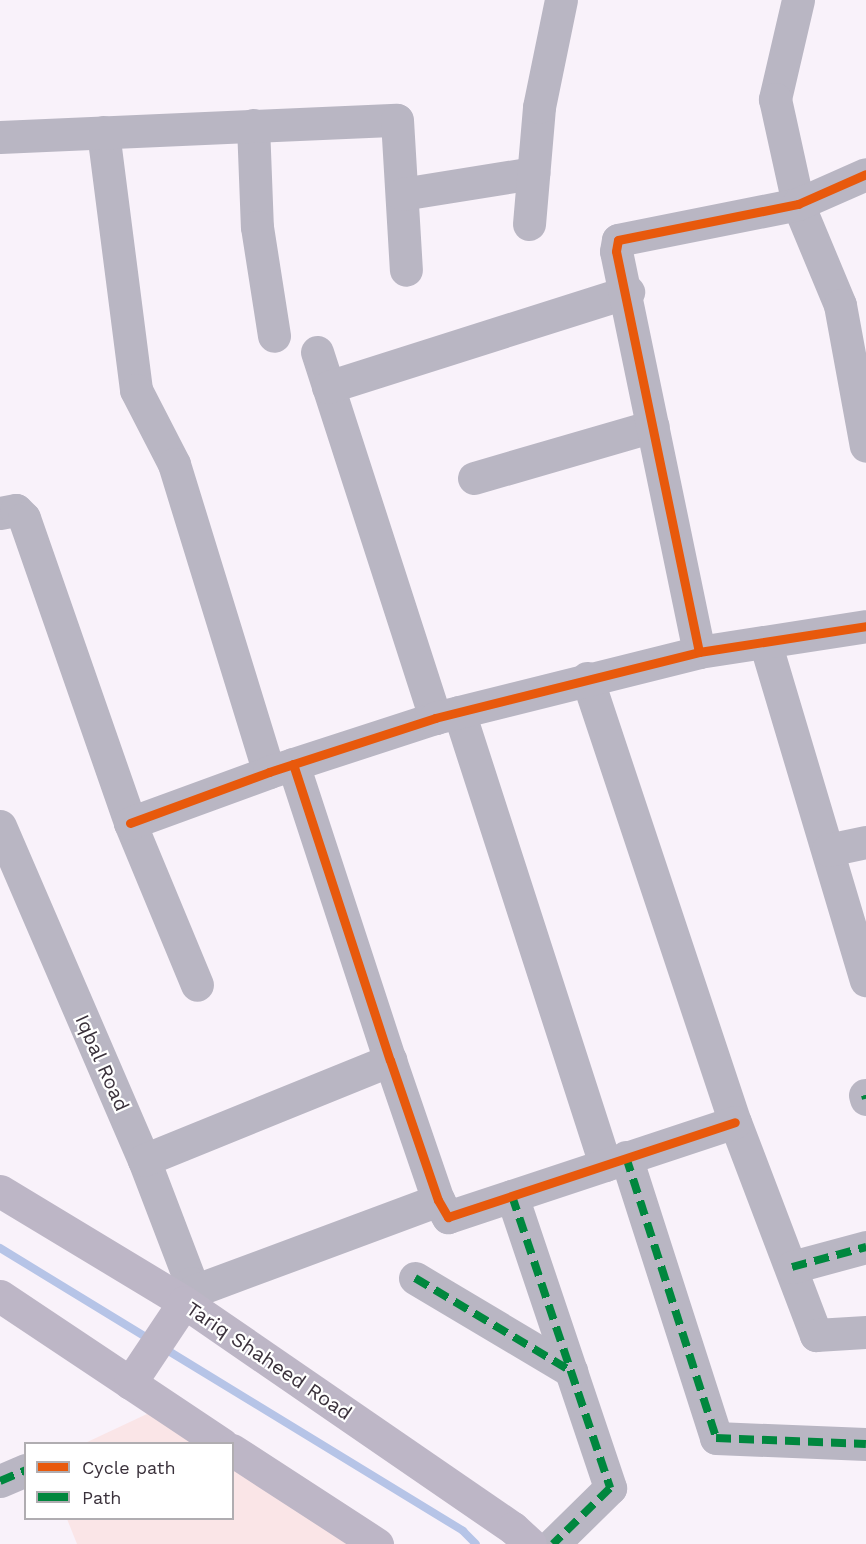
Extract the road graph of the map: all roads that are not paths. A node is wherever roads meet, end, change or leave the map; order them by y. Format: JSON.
{"nodes":[{"id":1,"x":561,"y":0,"type":"edge"},
{"id":2,"x":798,"y":0,"type":"edge"},
{"id":3,"x":253,"y":124,"type":"junction"},
{"id":4,"x":103,"y":132,"type":"junction"},
{"id":5,"x":0,"y":137,"type":"edge"},
{"id":6,"x":533,"y":173,"type":"junction"},
{"id":7,"x":866,"y":174,"type":"edge"},
{"id":8,"x":402,"y":194,"type":"junction"},
{"id":9,"x":798,"y":204,"type":"junction"},
{"id":10,"x":529,"y":224,"type":"dead end"},
{"id":11,"x":406,"y":270,"type":"dead end"},
{"id":12,"x":628,"y":292,"type":"junction"},
{"id":13,"x":274,"y":336,"type":"dead end"},
{"id":14,"x":317,"y":352,"type":"dead end"},
{"id":15,"x":328,"y":387,"type":"junction"},
{"id":16,"x":653,"y":426,"type":"junction"},
{"id":17,"x":866,"y":446,"type":"edge"},
{"id":18,"x":474,"y":478,"type":"dead end"},
{"id":19,"x":0,"y":513,"type":"edge"},
{"id":20,"x":866,"y":626,"type":"edge"},
{"id":21,"x":765,"y":642,"type":"junction"},
{"id":22,"x":699,"y":652,"type":"junction"},
{"id":23,"x":587,"y":678,"type":"junction"},
{"id":24,"x":447,"y":715,"type":"junction"},
{"id":25,"x":281,"y":768,"type":"junction"},
{"id":26,"x":130,"y":823,"type":"junction"},
{"id":27,"x":0,"y":826,"type":"edge"},
{"id":28,"x":866,"y":842,"type":"edge"},
{"id":29,"x":828,"y":849,"type":"junction"},
{"id":30,"x":866,"y":980,"type":"edge"},
{"id":31,"x":197,"y":985,"type":"dead end"},
{"id":32,"x":390,"y":1060,"type":"junction"},
{"id":33,"x":735,"y":1122,"type":"junction"},
{"id":34,"x":144,"y":1160,"type":"junction"},
{"id":35,"x":615,"y":1161,"type":"junction"},
{"id":36,"x":0,"y":1191,"type":"edge"},
{"id":37,"x":512,"y":1196,"type":"junction"},
{"id":38,"x":438,"y":1200,"type":"junction"},
{"id":39,"x":866,"y":1247,"type":"edge"},
{"id":40,"x":792,"y":1267,"type":"junction"},
{"id":41,"x":415,"y":1278,"type":"dead end"},
{"id":42,"x":0,"y":1296,"type":"edge"},
{"id":43,"x":184,"y":1303,"type":"junction"},
{"id":44,"x":866,"y":1332,"type":"edge"},
{"id":45,"x":571,"y":1371,"type":"junction"},
{"id":46,"x":132,"y":1380,"type":"junction"},
{"id":47,"x":221,"y":1442,"type":"edge"},
{"id":48,"x":866,"y":1444,"type":"edge"},
{"id":49,"x":234,"y":1451,"type":"edge"},
{"id":50,"x":24,"y":1471,"type":"edge"},
{"id":51,"x":0,"y":1481,"type":"edge"},
{"id":52,"x":377,"y":1544,"type":"edge"},
{"id":53,"x":530,"y":1544,"type":"edge"},
{"id":54,"x":553,"y":1544,"type":"edge"}],
"edges":[{"from":1,"to":6,"type":"street"},
{"from":2,"to":9,"type":"street"},
{"from":3,"to":4,"type":"street"},
{"from":3,"to":8,"type":"street"},
{"from":3,"to":13,"type":"street"},
{"from":4,"to":5,"type":"street"},
{"from":4,"to":25,"type":"street"},
{"from":6,"to":8,"type":"street"},
{"from":6,"to":10,"type":"street"},
{"from":7,"to":9,"type":"street"},
{"from":8,"to":11,"type":"street"},
{"from":9,"to":12,"type":"street"},
{"from":9,"to":17,"type":"street"},
{"from":12,"to":15,"type":"street"},
{"from":12,"to":16,"type":"street"},
{"from":14,"to":15,"type":"street"},
{"from":15,"to":24,"type":"street"},
{"from":16,"to":18,"type":"street"},
{"from":16,"to":22,"type":"street"},
{"from":19,"to":26,"type":"street"},
{"from":20,"to":21,"type":"street"},
{"from":21,"to":22,"type":"street"},
{"from":21,"to":29,"type":"street"},
{"from":22,"to":23,"type":"street"},
{"from":23,"to":24,"type":"street"},
{"from":23,"to":33,"type":"street"},
{"from":24,"to":25,"type":"street"},
{"from":24,"to":35,"type":"street"},
{"from":25,"to":26,"type":"street"},
{"from":25,"to":32,"type":"street"},
{"from":26,"to":31,"type":"street"},
{"from":27,"to":34,"type":"street","name":"Iqbal Road"},
{"from":28,"to":29,"type":"street"},
{"from":29,"to":30,"type":"street"},
{"from":32,"to":34,"type":"street"},
{"from":32,"to":38,"type":"street"},
{"from":33,"to":35,"type":"street"},
{"from":33,"to":40,"type":"street"},
{"from":34,"to":43,"type":"street","name":"Iqbal Road"},
{"from":35,"to":37,"type":"street"},
{"from":35,"to":48,"type":"street"},
{"from":36,"to":43,"type":"main road","name":"Tariq Shaheed Road"},
{"from":37,"to":38,"type":"street"},
{"from":37,"to":45,"type":"street"},
{"from":38,"to":43,"type":"street"},
{"from":39,"to":40,"type":"street"},
{"from":40,"to":44,"type":"street"},
{"from":41,"to":45,"type":"street"},
{"from":42,"to":46,"type":"main road"},
{"from":43,"to":46,"type":"main road"},
{"from":43,"to":53,"type":"main road","name":"Tariq Shaheed Road"},
{"from":45,"to":54,"type":"street"},
{"from":46,"to":47,"type":"main road"},
{"from":49,"to":52,"type":"main road"},
{"from":50,"to":51,"type":"street"}]}
